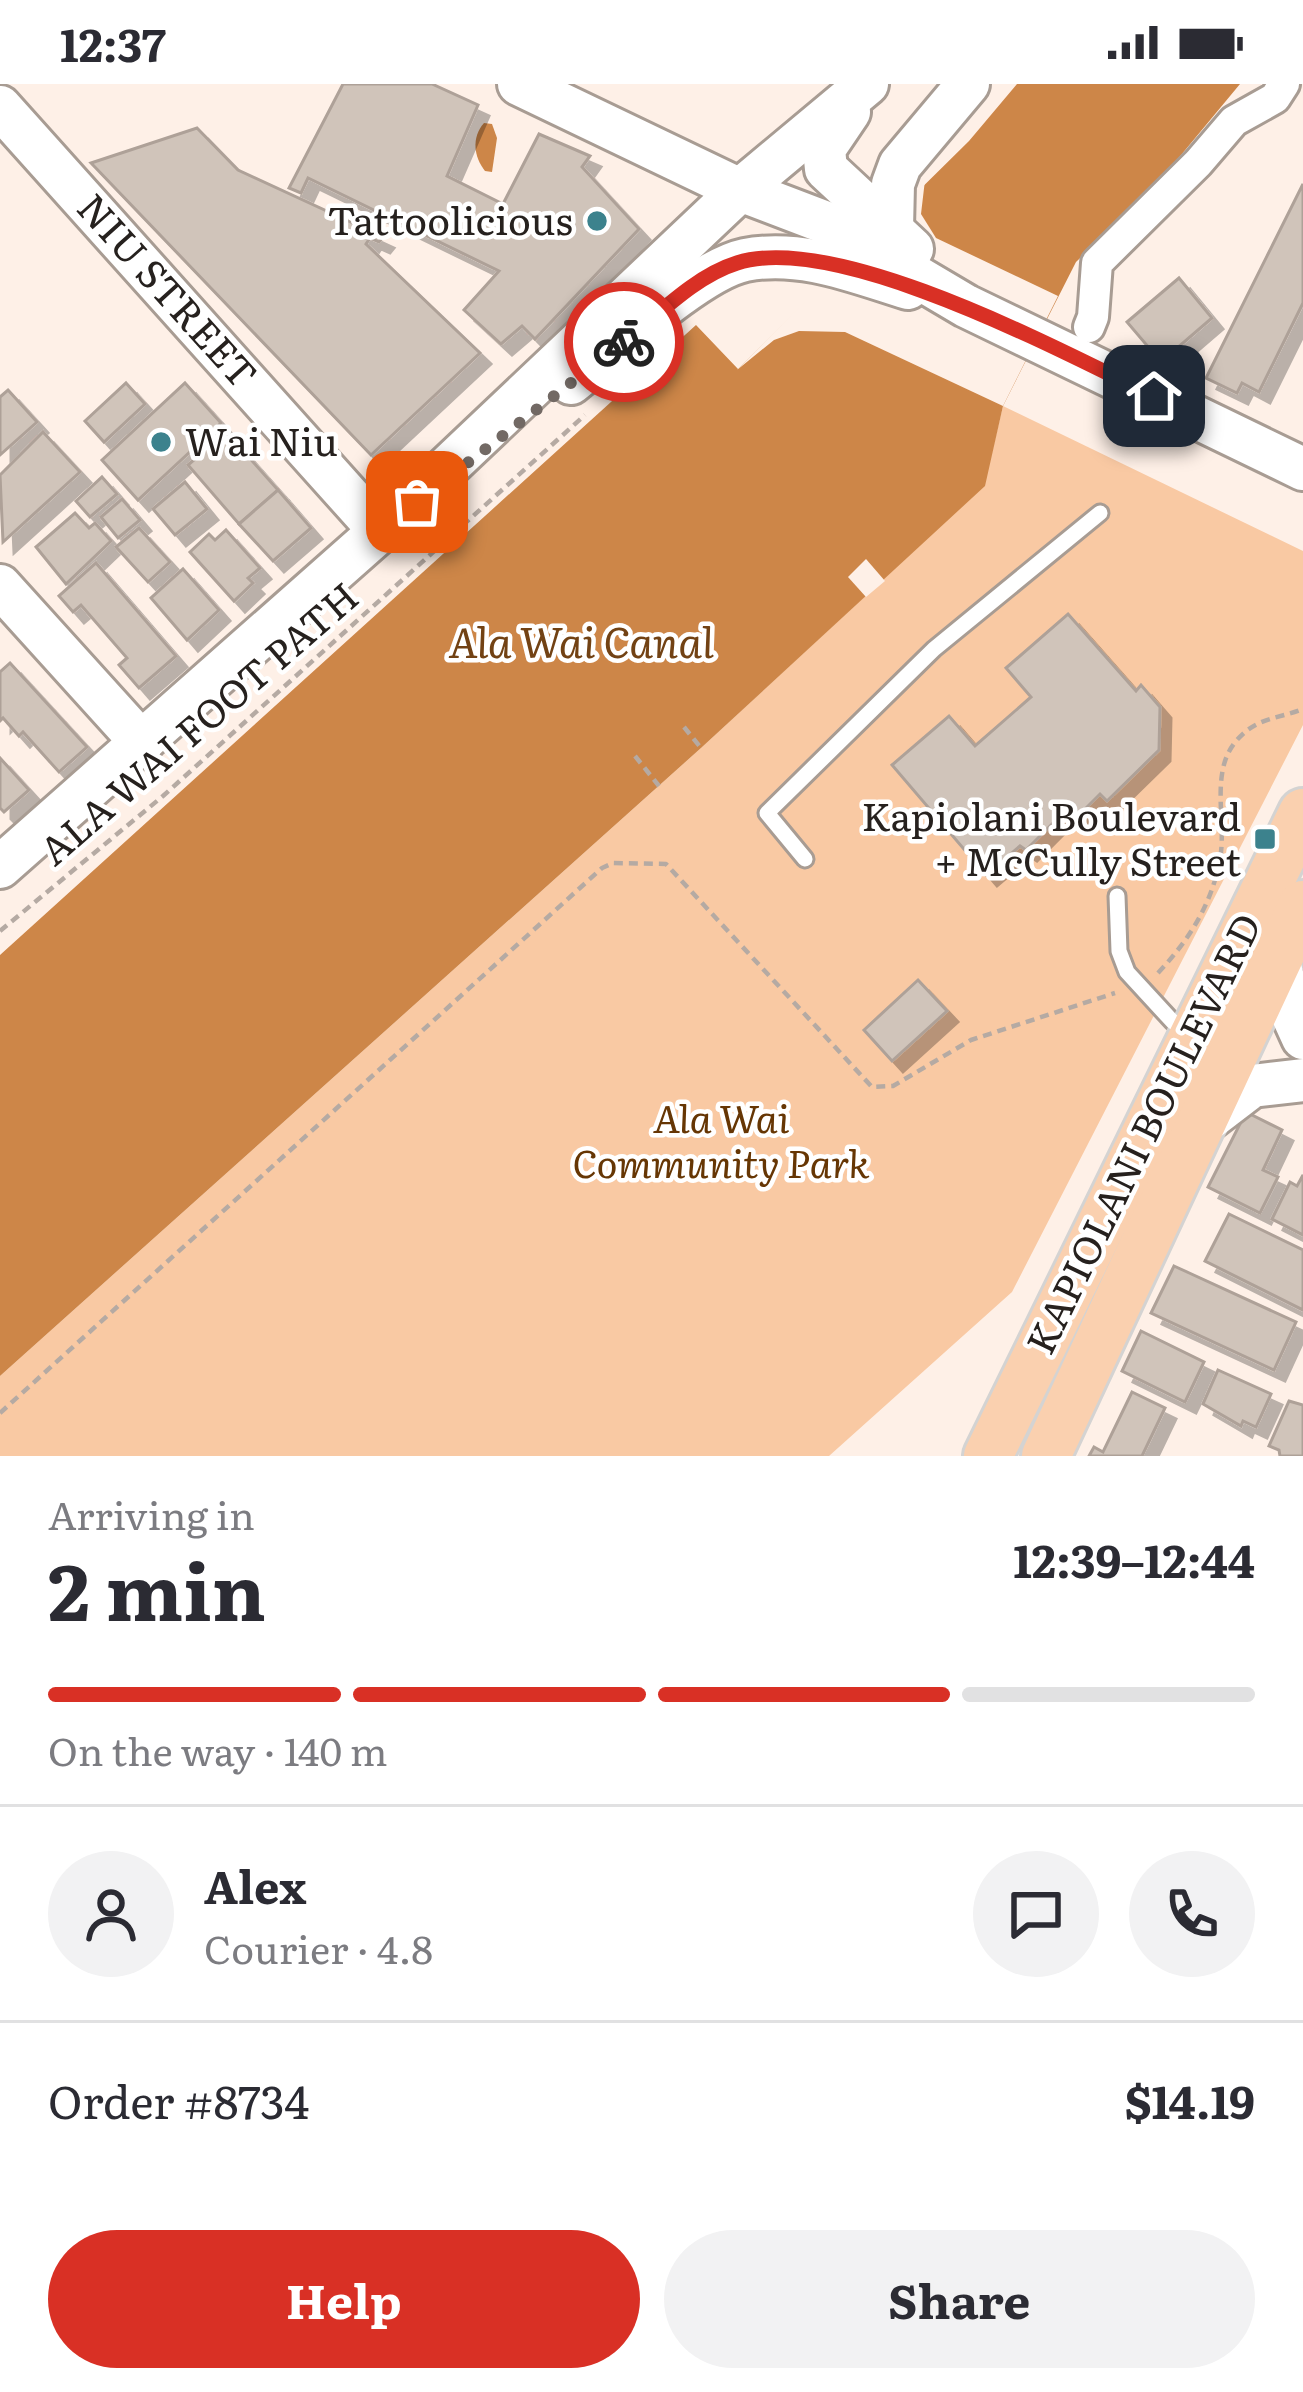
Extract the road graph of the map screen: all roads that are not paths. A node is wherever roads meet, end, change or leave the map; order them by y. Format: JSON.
{"nodes":[{"id":1,"x":519,"y":84,"type":"edge"},
{"id":2,"x":869,"y":84,"type":"edge"},
{"id":3,"x":968,"y":84,"type":"edge"},
{"id":4,"x":1283,"y":84,"type":"edge"},
{"id":5,"x":0,"y":107,"type":"edge"},
{"id":6,"x":740,"y":190,"type":"junction"},
{"id":7,"x":885,"y":213,"type":"junction"},
{"id":8,"x":966,"y":306,"type":"junction"},
{"id":9,"x":1082,"y":342,"type":"junction"},
{"id":10,"x":1303,"y":469,"type":"edge"},
{"id":11,"x":1100,"y":513,"type":"dead end"},
{"id":12,"x":380,"y":531,"type":"junction"},
{"id":13,"x":0,"y":586,"type":"edge"},
{"id":14,"x":142,"y":743,"type":"junction"},
{"id":15,"x":1303,"y":813,"type":"edge"},
{"id":16,"x":805,"y":859,"type":"dead end"},
{"id":17,"x":0,"y":867,"type":"edge"},
{"id":18,"x":1117,"y":896,"type":"dead end"},
{"id":19,"x":1303,"y":905,"type":"edge"},
{"id":20,"x":1279,"y":959,"type":"junction"},
{"id":21,"x":1196,"y":1028,"type":"junction"},
{"id":22,"x":1303,"y":1038,"type":"edge"},
{"id":23,"x":1303,"y":1080,"type":"edge"},
{"id":24,"x":1202,"y":1125,"type":"junction"},
{"id":25,"x":988,"y":1456,"type":"edge"},
{"id":26,"x":1046,"y":1456,"type":"edge"}],
"edges":[{"from":1,"to":6,"type":"main road"},
{"from":2,"to":6,"type":"main road"},
{"from":2,"to":7,"type":"main road"},
{"from":3,"to":7,"type":"main road"},
{"from":4,"to":9,"type":"street"},
{"from":5,"to":12,"type":"main road","name":"NIU STREET"},
{"from":6,"to":8,"type":"main road"},
{"from":6,"to":12,"type":"main road"},
{"from":7,"to":8,"type":"main road"},
{"from":8,"to":9,"type":"main road"},
{"from":8,"to":12,"type":"main road"},
{"from":9,"to":10,"type":"main road"},
{"from":11,"to":16,"type":"lane"},
{"from":12,"to":14,"type":"main road"},
{"from":13,"to":14,"type":"main road"},
{"from":14,"to":17,"type":"main road"},
{"from":15,"to":21,"type":"main road","name":"KAPIOLANI BOULEVARD"},
{"from":18,"to":21,"type":"lane"},
{"from":19,"to":20,"type":"main road","name":"KAPIOLANI BOULEVARD"},
{"from":20,"to":22,"type":"main road"},
{"from":20,"to":24,"type":"main road","name":"KAPIOLANI BOULEVARD"},
{"from":21,"to":25,"type":"main road","name":"KAPIOLANI BOULEVARD"},
{"from":23,"to":24,"type":"main road"},
{"from":24,"to":26,"type":"main road","name":"KAPIOLANI BOULEVARD"}]}
